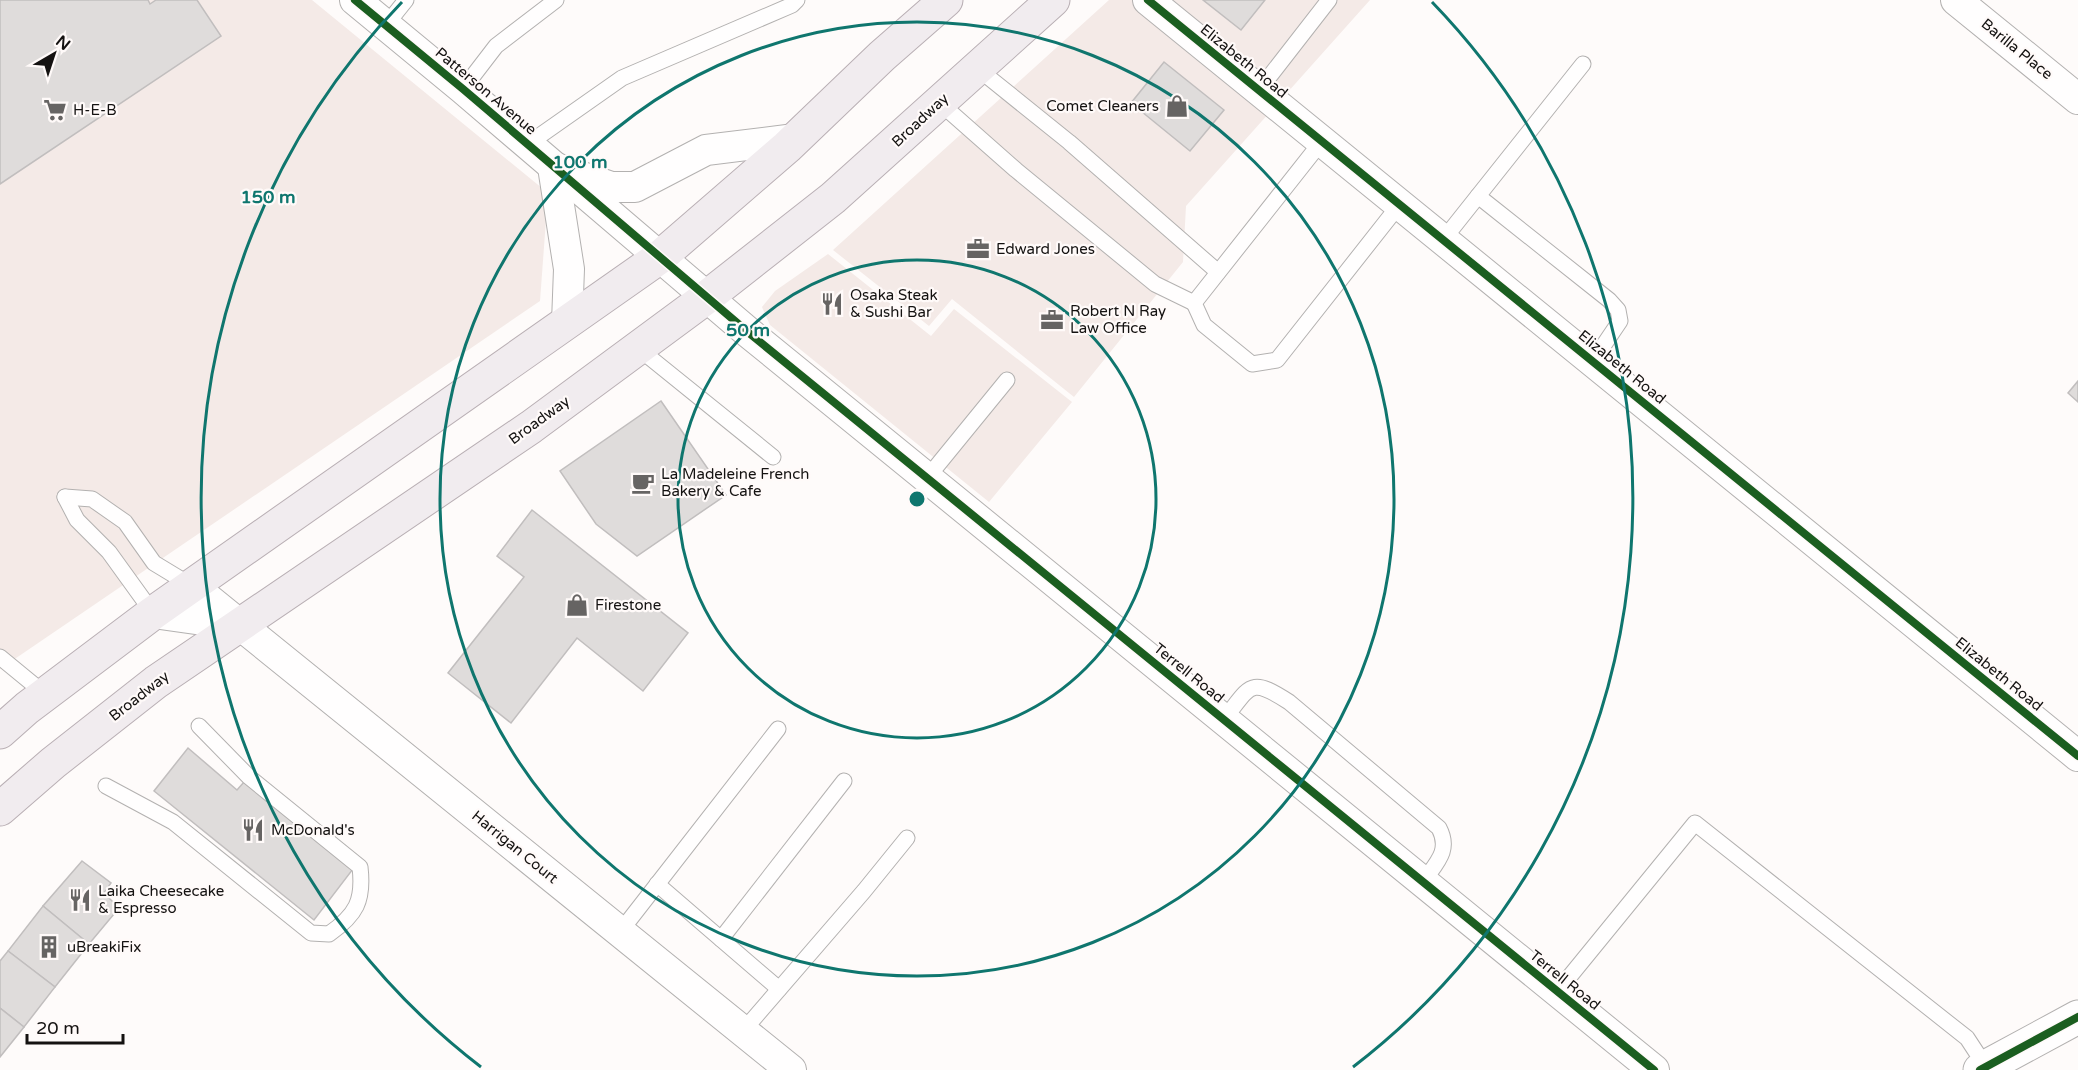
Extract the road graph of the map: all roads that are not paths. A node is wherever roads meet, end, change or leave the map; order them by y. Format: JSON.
{"nodes":[{"id":1,"x":356,"y":0,"type":"edge"},
{"id":2,"x":406,"y":0,"type":"edge"},
{"id":3,"x":556,"y":0,"type":"edge"},
{"id":4,"x":797,"y":0,"type":"edge"},
{"id":5,"x":946,"y":0,"type":"edge"},
{"id":6,"x":1053,"y":0,"type":"edge"},
{"id":7,"x":1148,"y":0,"type":"edge"},
{"id":8,"x":1329,"y":0,"type":"edge"},
{"id":9,"x":1956,"y":0,"type":"edge"},
{"id":10,"x":386,"y":25,"type":"junction"},
{"id":11,"x":1583,"y":64,"type":"dead end"},
{"id":12,"x":977,"y":68,"type":"junction"},
{"id":13,"x":463,"y":89,"type":"junction"},
{"id":14,"x":1259,"y":90,"type":"junction"},
{"id":15,"x":2078,"y":99,"type":"edge"},
{"id":16,"x":940,"y":103,"type":"junction"},
{"id":17,"x":795,"y":139,"type":"junction"},
{"id":18,"x":1322,"y":141,"type":"junction"},
{"id":19,"x":528,"y":144,"type":"junction"},
{"id":20,"x":553,"y":167,"type":"junction"},
{"id":21,"x":1478,"y":196,"type":"junction"},
{"id":22,"x":1400,"y":204,"type":"junction"},
{"id":23,"x":1443,"y":240,"type":"junction"},
{"id":24,"x":660,"y":257,"type":"junction"},
{"id":25,"x":1218,"y":272,"type":"junction"},
{"id":26,"x":707,"y":297,"type":"junction"},
{"id":27,"x":1194,"y":303,"type":"junction"},
{"id":28,"x":567,"y":322,"type":"junction"},
{"id":29,"x":638,"y":348,"type":"junction"},
{"id":30,"x":1593,"y":361,"type":"junction"},
{"id":31,"x":1007,"y":380,"type":"dead end"},
{"id":32,"x":773,"y":457,"type":"dead end"},
{"id":33,"x":927,"y":478,"type":"junction"},
{"id":34,"x":192,"y":586,"type":"junction"},
{"id":35,"x":153,"y":613,"type":"junction"},
{"id":36,"x":238,"y":625,"type":"junction"},
{"id":37,"x":0,"y":657,"type":"edge"},
{"id":38,"x":45,"y":694,"type":"junction"},
{"id":39,"x":1224,"y":720,"type":"junction"},
{"id":40,"x":199,"y":726,"type":"dead end"},
{"id":41,"x":778,"y":729,"type":"dead end"},
{"id":42,"x":0,"y":732,"type":"edge"},
{"id":43,"x":2078,"y":756,"type":"edge"},
{"id":44,"x":844,"y":781,"type":"dead end"},
{"id":45,"x":106,"y":786,"type":"dead end"},
{"id":46,"x":0,"y":809,"type":"edge"},
{"id":47,"x":907,"y":838,"type":"dead end"},
{"id":48,"x":1423,"y":882,"type":"junction"},
{"id":49,"x":657,"y":884,"type":"junction"},
{"id":50,"x":620,"y":932,"type":"junction"},
{"id":51,"x":721,"y":939,"type":"junction"},
{"id":52,"x":779,"y":989,"type":"junction"},
{"id":53,"x":1557,"y":992,"type":"junction"},
{"id":54,"x":2078,"y":1017,"type":"edge"},
{"id":55,"x":743,"y":1031,"type":"junction"},
{"id":56,"x":1983,"y":1068,"type":"edge"},
{"id":57,"x":791,"y":1070,"type":"edge"},
{"id":58,"x":1654,"y":1070,"type":"edge"}],
"edges":[{"from":1,"to":10,"type":"street","name":"Patterson Avenue"},
{"from":2,"to":10,"type":"lane"},
{"from":3,"to":13,"type":"lane"},
{"from":4,"to":19,"type":"lane"},
{"from":5,"to":17,"type":"main road"},
{"from":6,"to":12,"type":"main road","name":"Broadway"},
{"from":7,"to":14,"type":"street","name":"Elizabeth Road"},
{"from":8,"to":14,"type":"lane"},
{"from":9,"to":15,"type":"street","name":"Barilla Place"},
{"from":10,"to":13,"type":"street","name":"Patterson Avenue"},
{"from":11,"to":21,"type":"lane"},
{"from":12,"to":16,"type":"main road","name":"Broadway"},
{"from":12,"to":25,"type":"lane"},
{"from":13,"to":19,"type":"street","name":"Patterson Avenue"},
{"from":14,"to":18,"type":"street","name":"Elizabeth Road"},
{"from":16,"to":26,"type":"main road","name":"Broadway"},
{"from":16,"to":27,"type":"lane"},
{"from":17,"to":20,"type":"street"},
{"from":17,"to":24,"type":"main road"},
{"from":18,"to":22,"type":"street","name":"Elizabeth Road"},
{"from":18,"to":25,"type":"lane"},
{"from":19,"to":20,"type":"street","name":"Patterson Avenue"},
{"from":20,"to":24,"type":"street","name":"Patterson Avenue"},
{"from":20,"to":28,"type":"street"},
{"from":21,"to":23,"type":"lane"},
{"from":21,"to":30,"type":"lane"},
{"from":22,"to":23,"type":"street","name":"Elizabeth Road"},
{"from":22,"to":27,"type":"lane"},
{"from":23,"to":30,"type":"street","name":"Elizabeth Road"},
{"from":24,"to":26,"type":"street","name":"Patterson Avenue"},
{"from":24,"to":28,"type":"main road"},
{"from":25,"to":27,"type":"lane"},
{"from":26,"to":29,"type":"main road","name":"Broadway"},
{"from":26,"to":33,"type":"street","name":"Terrell Road"},
{"from":28,"to":34,"type":"main road"},
{"from":29,"to":32,"type":"lane"},
{"from":29,"to":36,"type":"main road","name":"Broadway"},
{"from":30,"to":43,"type":"street","name":"Elizabeth Road"},
{"from":31,"to":33,"type":"lane"},
{"from":33,"to":39,"type":"street","name":"Terrell Road"},
{"from":34,"to":35,"type":"main road"},
{"from":34,"to":35,"type":"lane"},
{"from":34,"to":36,"type":"street","name":"Harrigan Court"},
{"from":35,"to":36,"type":"street"},
{"from":35,"to":38,"type":"main road"},
{"from":36,"to":46,"type":"main road","name":"Broadway"},
{"from":36,"to":50,"type":"street","name":"Harrigan Court"},
{"from":37,"to":38,"type":"lane"},
{"from":38,"to":42,"type":"main road"},
{"from":39,"to":48,"type":"street","name":"Terrell Road"},
{"from":39,"to":48,"type":"lane"},
{"from":40,"to":45,"type":"lane"},
{"from":41,"to":49,"type":"lane"},
{"from":44,"to":51,"type":"lane"},
{"from":47,"to":52,"type":"lane"},
{"from":48,"to":53,"type":"street","name":"Terrell Road"},
{"from":49,"to":50,"type":"lane"},
{"from":49,"to":51,"type":"lane"},
{"from":50,"to":55,"type":"street","name":"Harrigan Court"},
{"from":51,"to":52,"type":"lane"},
{"from":52,"to":55,"type":"lane"},
{"from":53,"to":56,"type":"lane"},
{"from":53,"to":58,"type":"street","name":"Terrell Road"},
{"from":54,"to":56,"type":"street"},
{"from":55,"to":57,"type":"street","name":"Harrigan Court"}]}
